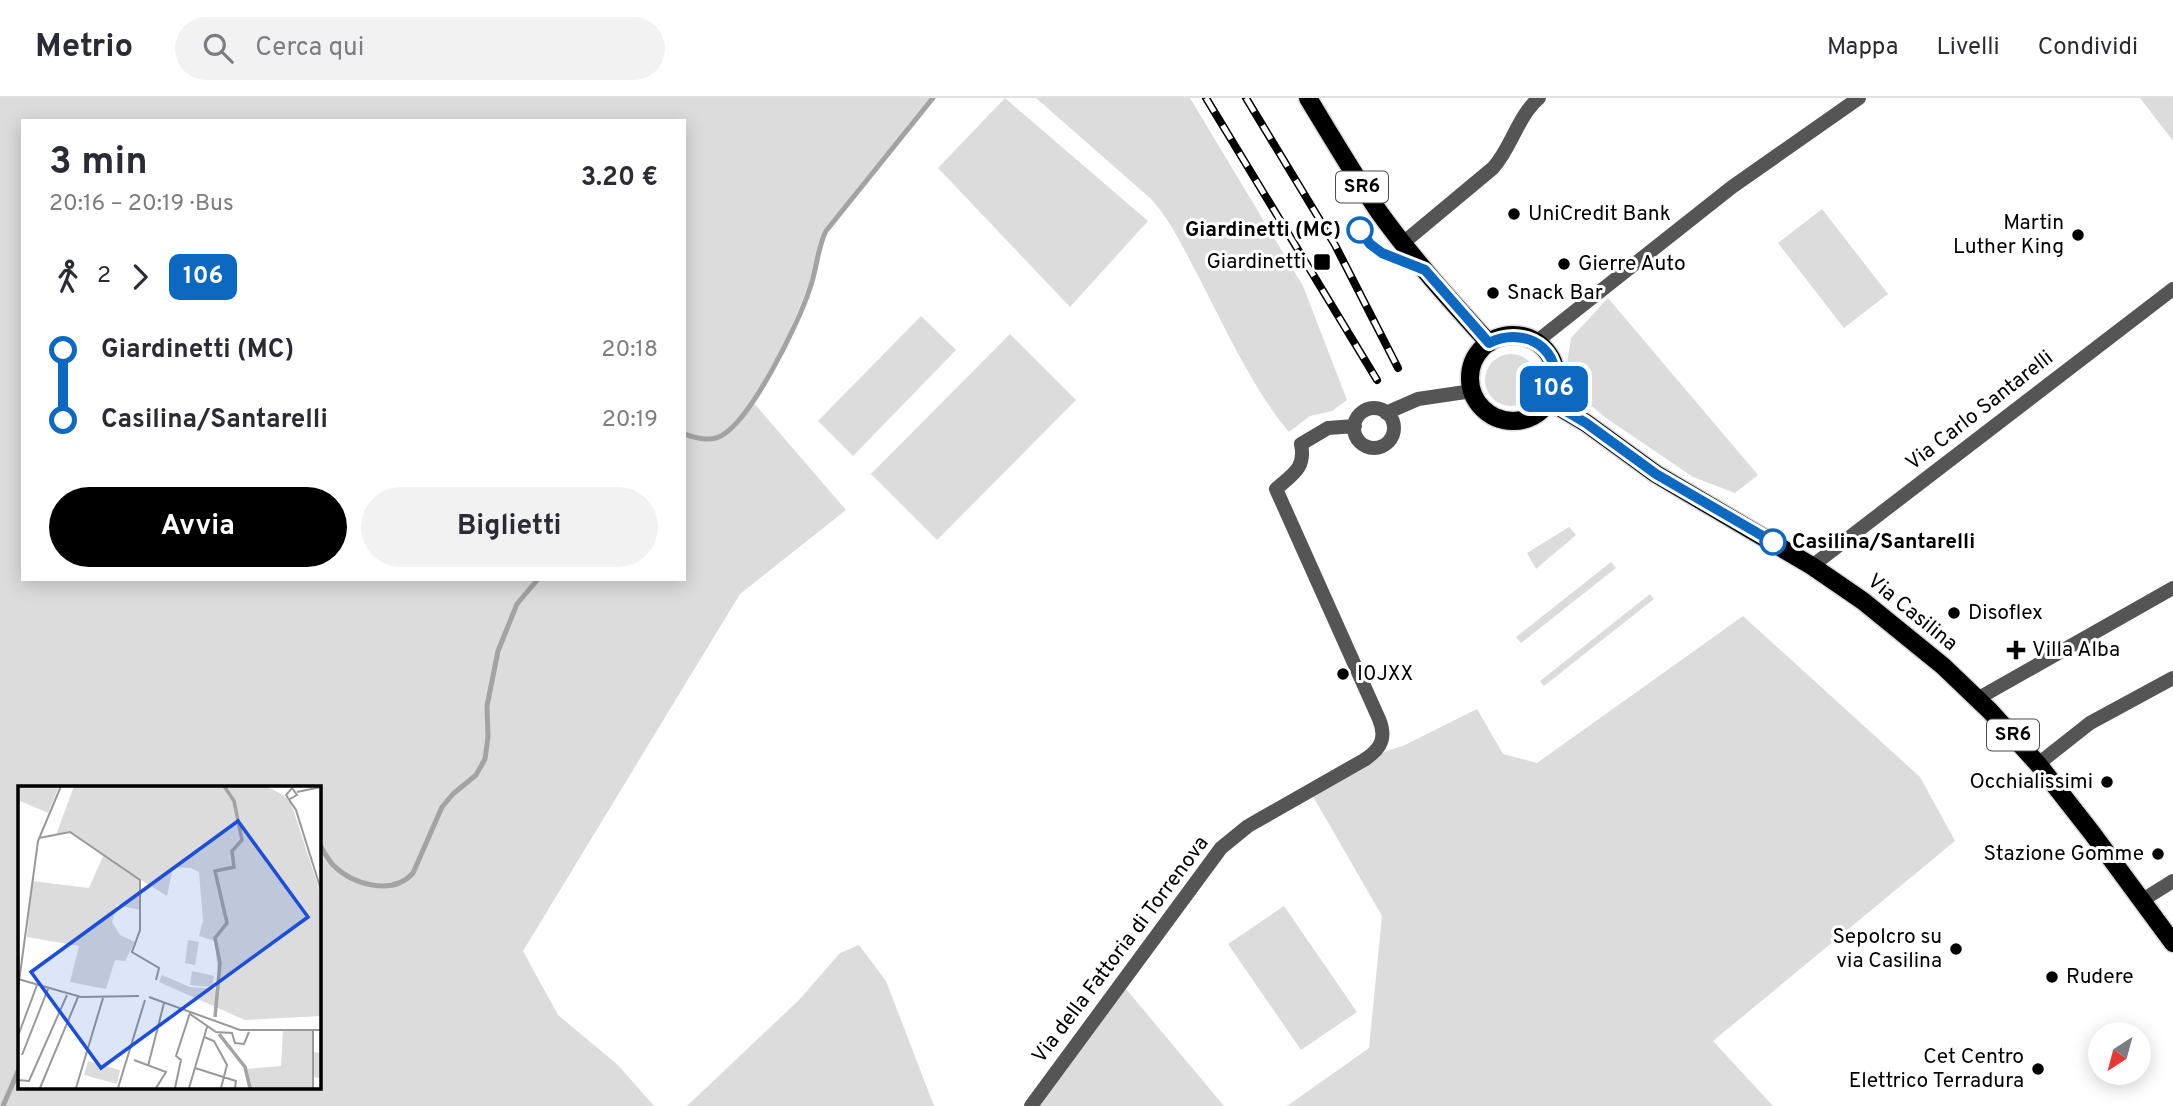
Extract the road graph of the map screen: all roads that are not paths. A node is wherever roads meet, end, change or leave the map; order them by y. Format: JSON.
{"nodes":[{"id":1,"x":1308,"y":98,"type":"edge"},
{"id":2,"x":1539,"y":98,"type":"edge"},
{"id":3,"x":1859,"y":98,"type":"edge"},
{"id":4,"x":1403,"y":243,"type":"junction"},
{"id":5,"x":2173,"y":289,"type":"edge"},
{"id":6,"x":1536,"y":342,"type":"junction"},
{"id":7,"x":1489,"y":343,"type":"junction"},
{"id":8,"x":1472,"y":391,"type":"junction"},
{"id":9,"x":1549,"y":401,"type":"junction"},
{"id":10,"x":1386,"y":413,"type":"junction"},
{"id":11,"x":1355,"y":426,"type":"junction"},
{"id":12,"x":1812,"y":566,"type":"junction"},
{"id":13,"x":2173,"y":588,"type":"edge"},
{"id":14,"x":2173,"y":678,"type":"edge"},
{"id":15,"x":1977,"y":699,"type":"junction"},
{"id":16,"x":2038,"y":764,"type":"junction"},
{"id":17,"x":2173,"y":881,"type":"edge"},
{"id":18,"x":2141,"y":901,"type":"junction"},
{"id":19,"x":2173,"y":943,"type":"edge"},
{"id":20,"x":1031,"y":1106,"type":"edge"}],
"edges":[{"from":1,"to":4,"type":"main road","number":"SR6"},
{"from":2,"to":4,"type":"street"},
{"from":3,"to":6,"type":"street"},
{"from":4,"to":7,"type":"main road","number":"SR6"},
{"from":5,"to":12,"type":"street","name":"Via Carlo Santarelli"},
{"from":6,"to":7,"type":"main road"},
{"from":6,"to":9,"type":"main road"},
{"from":7,"to":8,"type":"main road"},
{"from":8,"to":9,"type":"main road"},
{"from":8,"to":10,"type":"street","name":"Via della Fattoria di Torrenova"},
{"from":9,"to":12,"type":"main road","name":"Via Casilina","number":"SR6"},
{"from":10,"to":11,"type":"street","name":"Via della Fattoria di Torrenova"},
{"from":10,"to":11,"type":"street"},
{"from":11,"to":20,"type":"street","name":"Via della Fattoria di Torrenova"},
{"from":12,"to":15,"type":"main road","name":"Via Casilina","number":"SR6"},
{"from":13,"to":15,"type":"street"},
{"from":14,"to":16,"type":"street"},
{"from":15,"to":16,"type":"main road","name":"Via Casilina","number":"SR6"},
{"from":16,"to":18,"type":"main road","name":"Via Casilina","number":"SR6"},
{"from":17,"to":18,"type":"street"},
{"from":18,"to":19,"type":"main road","name":"Via Casilina","number":"SR6"}]}
